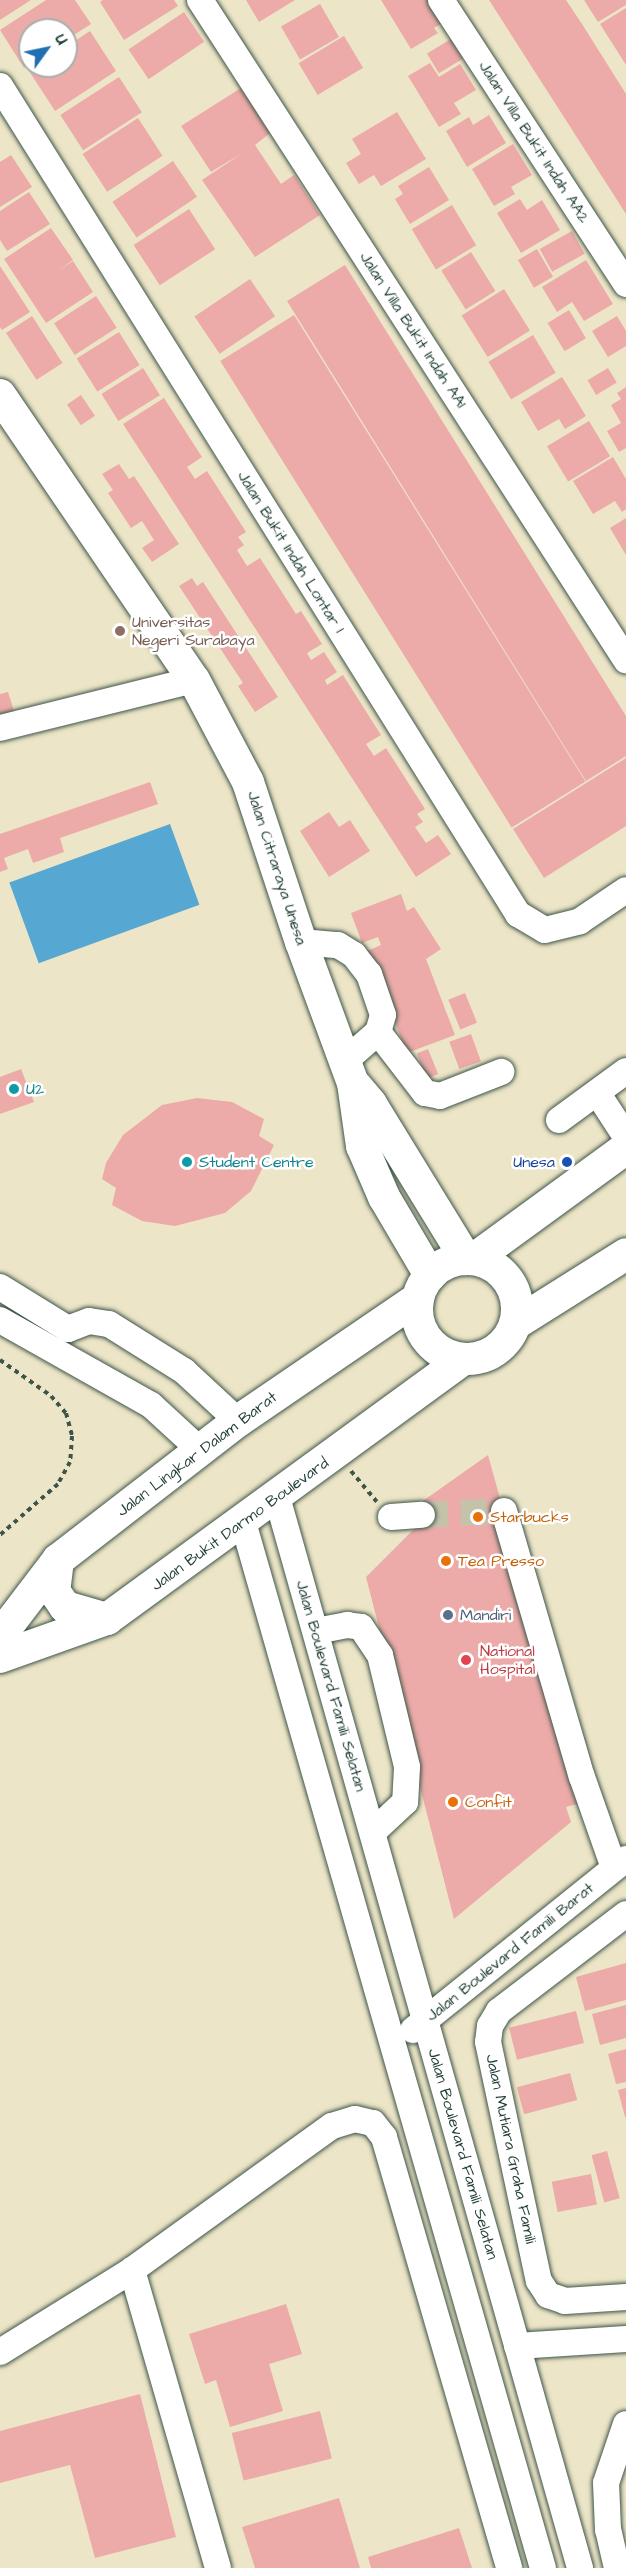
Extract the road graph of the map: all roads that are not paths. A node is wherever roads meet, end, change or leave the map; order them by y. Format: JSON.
{"nodes":[{"id":1,"x":200,"y":0,"type":"edge"},
{"id":2,"x":441,"y":0,"type":"edge"},
{"id":3,"x":0,"y":86,"type":"edge"},
{"id":4,"x":626,"y":284,"type":"edge"},
{"id":5,"x":0,"y":394,"type":"edge"},
{"id":6,"x":626,"y":660,"type":"edge"},
{"id":7,"x":194,"y":680,"type":"junction"},
{"id":8,"x":0,"y":728,"type":"edge"},
{"id":9,"x":626,"y":890,"type":"edge"},
{"id":10,"x":301,"y":942,"type":"junction"},
{"id":11,"x":378,"y":1032,"type":"junction"},
{"id":12,"x":626,"y":1071,"type":"edge"},
{"id":13,"x":349,"y":1072,"type":"junction"},
{"id":14,"x":501,"y":1072,"type":"dead end"},
{"id":15,"x":598,"y":1094,"type":"junction"},
{"id":16,"x":559,"y":1120,"type":"dead end"},
{"id":17,"x":626,"y":1137,"type":"edge"},
{"id":18,"x":626,"y":1148,"type":"edge"},
{"id":19,"x":626,"y":1254,"type":"edge"},
{"id":20,"x":470,"y":1259,"type":"junction"},
{"id":21,"x":0,"y":1287,"type":"edge"},
{"id":22,"x":416,"y":1295,"type":"junction"},
{"id":23,"x":0,"y":1320,"type":"edge"},
{"id":24,"x":515,"y":1324,"type":"junction"},
{"id":25,"x":69,"y":1329,"type":"junction"},
{"id":26,"x":55,"y":1352,"type":"junction"},
{"id":27,"x":452,"y":1367,"type":"junction"},
{"id":28,"x":238,"y":1421,"type":"junction"},
{"id":29,"x":201,"y":1451,"type":"junction"},
{"id":30,"x":277,"y":1497,"type":"junction"},
{"id":31,"x":504,"y":1511,"type":"dead end"},
{"id":32,"x":422,"y":1515,"type":"tunnel mouth"},
{"id":33,"x":391,"y":1517,"type":"road end"},
{"id":34,"x":243,"y":1522,"type":"junction"},
{"id":35,"x":58,"y":1560,"type":"junction"},
{"id":36,"x":107,"y":1619,"type":"junction"},
{"id":37,"x":316,"y":1631,"type":"junction"},
{"id":38,"x":0,"y":1636,"type":"edge"},
{"id":39,"x":0,"y":1657,"type":"edge"},
{"id":40,"x":373,"y":1832,"type":"junction"},
{"id":41,"x":620,"y":1863,"type":"edge"},
{"id":42,"x":626,"y":1914,"type":"edge"},
{"id":43,"x":426,"y":2021,"type":"junction"},
{"id":44,"x":393,"y":2044,"type":"junction"},
{"id":45,"x":132,"y":2270,"type":"junction"},
{"id":46,"x":626,"y":2297,"type":"edge"},
{"id":47,"x":626,"y":2339,"type":"edge"},
{"id":48,"x":517,"y":2346,"type":"junction"},
{"id":49,"x":0,"y":2352,"type":"edge"},
{"id":50,"x":626,"y":2424,"type":"edge"},
{"id":51,"x":218,"y":2568,"type":"edge"},
{"id":52,"x":509,"y":2568,"type":"edge"},
{"id":53,"x":543,"y":2568,"type":"edge"},
{"id":54,"x":580,"y":2568,"type":"edge"},
{"id":55,"x":617,"y":2568,"type":"edge"}],
"edges":[{"from":1,"to":6,"type":"street","name":"Jalan Villa Bukit Indah AA1"},
{"from":2,"to":4,"type":"street","name":"Jalan Villa Bukit Indah AA2"},
{"from":3,"to":9,"type":"street","name":"Jalan Bukit Indah Lontar 1"},
{"from":5,"to":7,"type":"main road","name":"Jalan Citraraya Unesa"},
{"from":7,"to":8,"type":"street"},
{"from":7,"to":10,"type":"main road","name":"Jalan Citraraya Unesa"},
{"from":10,"to":11,"type":"street"},
{"from":10,"to":13,"type":"main road","name":"Jalan Citraraya Unesa"},
{"from":11,"to":13,"type":"street"},
{"from":11,"to":14,"type":"street"},
{"from":12,"to":15,"type":"street"},
{"from":13,"to":20,"type":"main road","name":"Jalan Citraraya Unesa"},
{"from":13,"to":22,"type":"main road","name":"Jalan Citraraya Unesa"},
{"from":15,"to":16,"type":"street"},
{"from":15,"to":17,"type":"street"},
{"from":18,"to":20,"type":"main road"},
{"from":19,"to":24,"type":"main road"},
{"from":20,"to":22,"type":"main road"},
{"from":20,"to":24,"type":"main road"},
{"from":21,"to":25,"type":"street"},
{"from":22,"to":27,"type":"main road"},
{"from":22,"to":28,"type":"main road","name":"Jalan Lingkar Dalam Barat"},
{"from":23,"to":26,"type":"street"},
{"from":24,"to":27,"type":"main road"},
{"from":25,"to":26,"type":"street"},
{"from":25,"to":28,"type":"street"},
{"from":26,"to":29,"type":"street"},
{"from":27,"to":30,"type":"main road","name":"Jalan Bukit Darmo Boulevard"},
{"from":28,"to":29,"type":"main road","name":"Jalan Lingkar Dalam Barat"},
{"from":29,"to":35,"type":"main road","name":"Jalan Lingkar Dalam Barat"},
{"from":30,"to":34,"type":"main road","name":"Jalan Bukit Darmo Boulevard"},
{"from":30,"to":37,"type":"street","name":"Jalan Boulevard Famili Selatan"},
{"from":31,"to":41,"type":"street"},
{"from":32,"to":33,"type":"street"},
{"from":34,"to":36,"type":"main road","name":"Jalan Bukit Darmo Boulevard"},
{"from":34,"to":44,"type":"street"},
{"from":35,"to":36,"type":"main road"},
{"from":35,"to":38,"type":"main road","name":"Jalan Lingkar Dalam Barat"},
{"from":36,"to":39,"type":"main road","name":"Jalan Bukit Darmo Boulevard"},
{"from":37,"to":40,"type":"street","name":"Jalan Boulevard Famili Selatan"},
{"from":37,"to":40,"type":"street"},
{"from":40,"to":43,"type":"street","name":"Jalan Boulevard Famili Selatan"},
{"from":41,"to":43,"type":"street","name":"Jalan Boulevard Famili Barat"},
{"from":42,"to":46,"type":"street","name":"Jalan Mutiara Graha Famili"},
{"from":43,"to":44,"type":"street","name":"Jalan Boulevard Famili Barat"},
{"from":43,"to":48,"type":"street","name":"Jalan Boulevard Famili Selatan"},
{"from":44,"to":53,"type":"street"},
{"from":45,"to":49,"type":"street"},
{"from":45,"to":51,"type":"street"},
{"from":45,"to":52,"type":"street"},
{"from":47,"to":48,"type":"street"},
{"from":48,"to":54,"type":"street","name":"Jalan Boulevard Famili Selatan"},
{"from":50,"to":55,"type":"street"}]}
